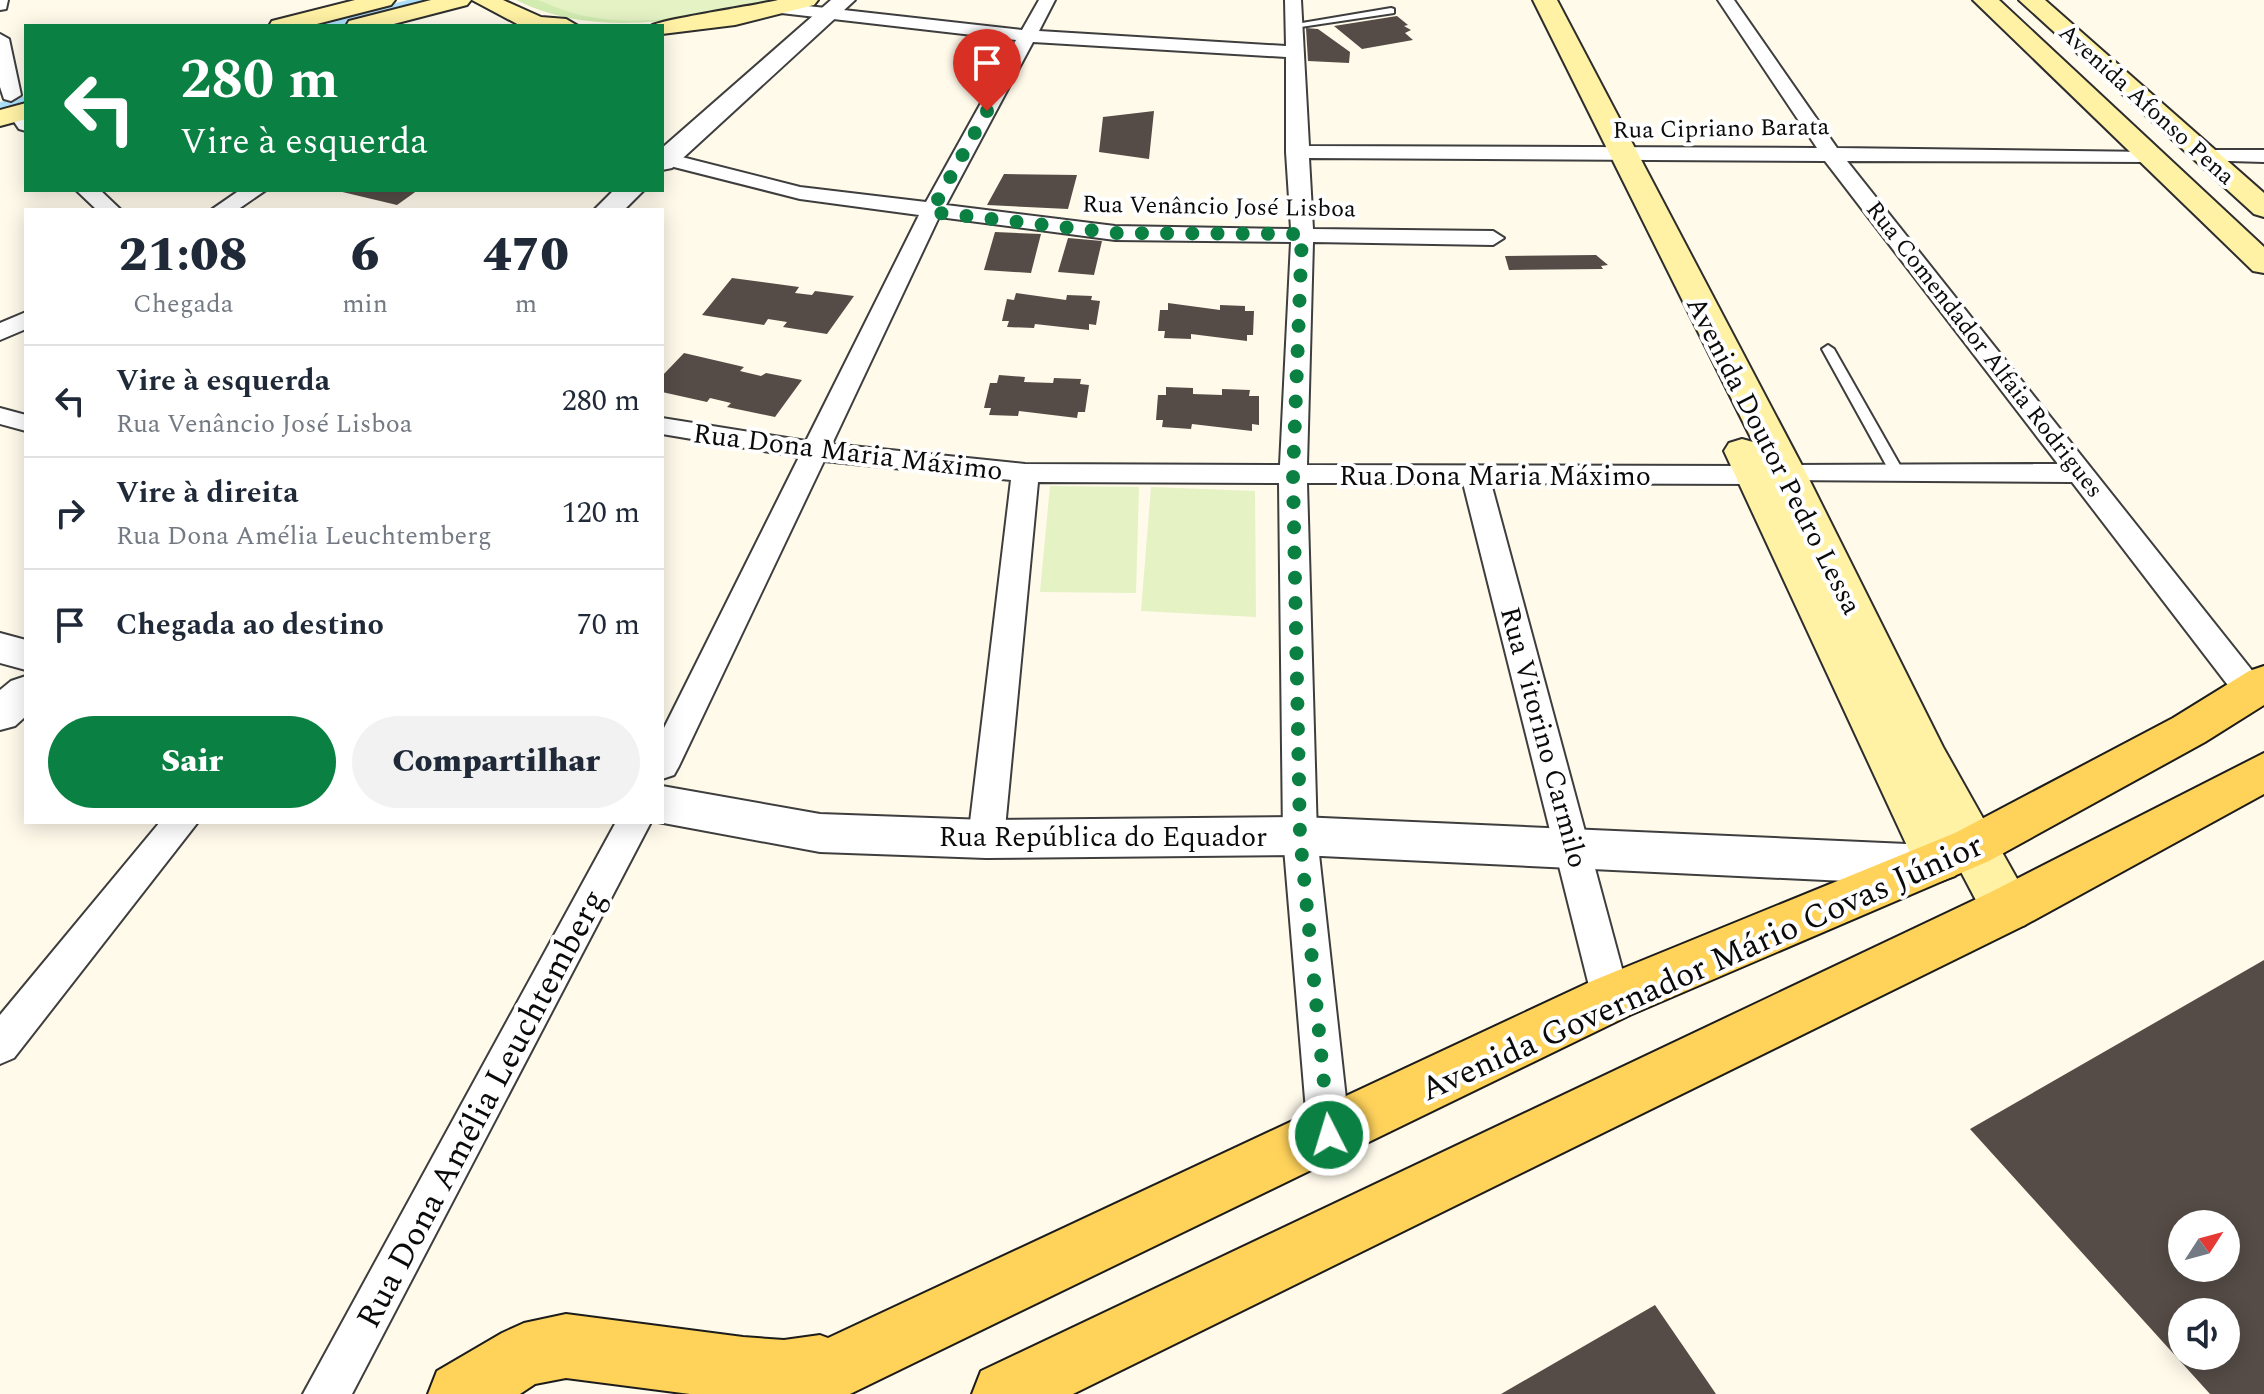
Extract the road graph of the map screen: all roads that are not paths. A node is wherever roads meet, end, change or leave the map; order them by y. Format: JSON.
{"nodes":[{"id":1,"x":383,"y":0,"type":"edge"},
{"id":2,"x":459,"y":0,"type":"edge"},
{"id":3,"x":484,"y":0,"type":"edge"},
{"id":4,"x":806,"y":0,"type":"edge"},
{"id":5,"x":1047,"y":0,"type":"edge"},
{"id":6,"x":1293,"y":0,"type":"edge"},
{"id":7,"x":1523,"y":0,"type":"edge"},
{"id":8,"x":1545,"y":0,"type":"edge"},
{"id":9,"x":1726,"y":0,"type":"edge"},
{"id":10,"x":1985,"y":0,"type":"edge"},
{"id":11,"x":2031,"y":0,"type":"edge"},
{"id":12,"x":837,"y":7,"type":"edge"},
{"id":13,"x":781,"y":8,"type":"junction"},
{"id":14,"x":1391,"y":11,"type":"dead end"},
{"id":15,"x":289,"y":24,"type":"edge"},
{"id":16,"x":366,"y":24,"type":"edge"},
{"id":17,"x":532,"y":24,"type":"edge"},
{"id":18,"x":1294,"y":25,"type":"junction"},
{"id":19,"x":664,"y":27,"type":"edge"},
{"id":20,"x":1029,"y":36,"type":"junction"},
{"id":21,"x":0,"y":39,"type":"edge"},
{"id":22,"x":1295,"y":52,"type":"junction"},
{"id":23,"x":15,"y":107,"type":"edge"},
{"id":24,"x":1296,"y":152,"type":"junction"},
{"id":25,"x":1830,"y":153,"type":"junction"},
{"id":26,"x":1606,"y":156,"type":"junction"},
{"id":27,"x":2147,"y":156,"type":"junction"},
{"id":28,"x":2203,"y":156,"type":"junction"},
{"id":29,"x":2264,"y":156,"type":"edge"},
{"id":30,"x":664,"y":159,"type":"edge"},
{"id":31,"x":664,"y":160,"type":"edge"},
{"id":32,"x":89,"y":192,"type":"edge"},
{"id":33,"x":252,"y":192,"type":"edge"},
{"id":34,"x":628,"y":192,"type":"edge"},
{"id":35,"x":108,"y":208,"type":"edge"},
{"id":36,"x":225,"y":208,"type":"edge"},
{"id":37,"x":610,"y":208,"type":"edge"},
{"id":38,"x":2264,"y":208,"type":"edge"},
{"id":39,"x":931,"y":212,"type":"junction"},
{"id":40,"x":1302,"y":234,"type":"junction"},
{"id":41,"x":1493,"y":238,"type":"dead end"},
{"id":42,"x":2264,"y":264,"type":"edge"},
{"id":43,"x":24,"y":320,"type":"edge"},
{"id":44,"x":0,"y":333,"type":"edge"},
{"id":45,"x":1828,"y":349,"type":"dead end"},
{"id":46,"x":0,"y":416,"type":"edge"},
{"id":47,"x":24,"y":422,"type":"edge"},
{"id":48,"x":664,"y":426,"type":"edge"},
{"id":49,"x":814,"y":451,"type":"junction"},
{"id":50,"x":1025,"y":473,"type":"junction"},
{"id":51,"x":2083,"y":473,"type":"junction"},
{"id":52,"x":1293,"y":474,"type":"junction"},
{"id":53,"x":1898,"y":474,"type":"junction"},
{"id":54,"x":1771,"y":475,"type":"junction"},
{"id":55,"x":1475,"y":476,"type":"junction"},
{"id":56,"x":0,"y":648,"type":"edge"},
{"id":57,"x":24,"y":654,"type":"edge"},
{"id":58,"x":2258,"y":688,"type":"edge"},
{"id":59,"x":24,"y":694,"type":"edge"},
{"id":60,"x":0,"y":714,"type":"edge"},
{"id":61,"x":664,"y":762,"type":"edge"},
{"id":62,"x":2264,"y":772,"type":"edge"},
{"id":63,"x":2264,"y":788,"type":"edge"},
{"id":64,"x":664,"y":805,"type":"edge"},
{"id":65,"x":179,"y":824,"type":"edge"},
{"id":66,"x":633,"y":824,"type":"edge"},
{"id":67,"x":1300,"y":836,"type":"junction"},
{"id":68,"x":986,"y":839,"type":"junction"},
{"id":69,"x":1575,"y":848,"type":"junction"},
{"id":70,"x":1946,"y":858,"type":"junction"},
{"id":71,"x":2007,"y":909,"type":"junction"},
{"id":72,"x":1611,"y":998,"type":"junction"},
{"id":73,"x":1836,"y":1015,"type":"dead end"},
{"id":74,"x":0,"y":1045,"type":"edge"},
{"id":75,"x":1329,"y":1135,"type":"junction"},
{"id":76,"x":842,"y":1365,"type":"junction"},
{"id":77,"x":327,"y":1394,"type":"edge"},
{"id":78,"x":460,"y":1394,"type":"edge"},
{"id":79,"x":780,"y":1394,"type":"edge"},
{"id":80,"x":1004,"y":1394,"type":"edge"}],
"edges":[{"from":1,"to":15,"type":"main road"},
{"from":2,"to":16,"type":"main road"},
{"from":3,"to":17,"type":"main road"},
{"from":4,"to":13,"type":"main road"},
{"from":5,"to":20,"type":"street"},
{"from":6,"to":18,"type":"street"},
{"from":7,"to":26,"type":"main road","name":"Avenida Doutor Pedro Lessa"},
{"from":8,"to":26,"type":"main road","name":"Avenida Doutor Pedro Lessa"},
{"from":9,"to":25,"type":"street","name":"Rua Comendador Alfaia Rodrigues"},
{"from":10,"to":27,"type":"main road"},
{"from":11,"to":28,"type":"main road","name":"Avenida Afonso Pena"},
{"from":12,"to":13,"type":"street"},
{"from":12,"to":20,"type":"street"},
{"from":12,"to":30,"type":"street"},
{"from":13,"to":19,"type":"main road"},
{"from":14,"to":18,"type":"lane"},
{"from":18,"to":22,"type":"street"},
{"from":20,"to":22,"type":"street"},
{"from":20,"to":39,"type":"street"},
{"from":21,"to":23,"type":"street"},
{"from":22,"to":24,"type":"street"},
{"from":24,"to":26,"type":"street","name":"Rua Cipriano Barata"},
{"from":24,"to":40,"type":"street"},
{"from":25,"to":26,"type":"street","name":"Rua Cipriano Barata"},
{"from":25,"to":27,"type":"street","name":"Rua Cipriano Barata"},
{"from":25,"to":51,"type":"street","name":"Rua Comendador Alfaia Rodrigues"},
{"from":26,"to":54,"type":"main road","name":"Avenida Doutor Pedro Lessa"},
{"from":27,"to":42,"type":"main road"},
{"from":28,"to":29,"type":"street"},
{"from":28,"to":38,"type":"main road","name":"Avenida Afonso Pena"},
{"from":31,"to":39,"type":"street","name":"Rua Venâncio José Lisboa"},
{"from":32,"to":35,"type":"street"},
{"from":33,"to":36,"type":"street"},
{"from":34,"to":37,"type":"street"},
{"from":39,"to":40,"type":"street","name":"Rua Venâncio José Lisboa"},
{"from":39,"to":49,"type":"street"},
{"from":40,"to":41,"type":"street","name":"Rua Venâncio José Lisboa"},
{"from":40,"to":52,"type":"street"},
{"from":43,"to":44,"type":"street"},
{"from":45,"to":53,"type":"lane"},
{"from":46,"to":47,"type":"street"},
{"from":48,"to":49,"type":"street","name":"Rua Dona Maria Máximo"},
{"from":49,"to":50,"type":"street","name":"Rua Dona Maria Máximo"},
{"from":49,"to":61,"type":"street"},
{"from":50,"to":52,"type":"street","name":"Rua Dona Maria Máximo"},
{"from":50,"to":68,"type":"street"},
{"from":51,"to":53,"type":"street","name":"Rua Dona Maria Máximo"},
{"from":51,"to":58,"type":"street","name":"Rua Comendador Alfaia Rodrigues"},
{"from":52,"to":55,"type":"street","name":"Rua Dona Maria Máximo"},
{"from":52,"to":67,"type":"street"},
{"from":53,"to":54,"type":"street","name":"Rua Dona Maria Máximo"},
{"from":54,"to":55,"type":"street","name":"Rua Dona Maria Máximo"},
{"from":54,"to":70,"type":"main road","name":"Avenida Doutor Pedro Lessa"},
{"from":55,"to":69,"type":"street","name":"Rua Vitorino Carmilo"},
{"from":56,"to":57,"type":"street"},
{"from":58,"to":70,"type":"main road","name":"Avenida Governador Mário Covas Júnior"},
{"from":59,"to":60,"type":"street"},
{"from":62,"to":71,"type":"main road"},
{"from":63,"to":73,"type":"lane"},
{"from":64,"to":68,"type":"street","name":"Rua República do Equador"},
{"from":65,"to":74,"type":"street"},
{"from":66,"to":77,"type":"street","name":"Rua Dona Amélia Leuchtemberg"},
{"from":67,"to":68,"type":"street","name":"Rua República do Equador"},
{"from":67,"to":69,"type":"street","name":"Rua República do Equador"},
{"from":67,"to":75,"type":"street"},
{"from":69,"to":70,"type":"street","name":"Rua República do Equador"},
{"from":69,"to":72,"type":"street","name":"Rua Vitorino Carmilo"},
{"from":70,"to":71,"type":"main road","name":"Avenida Doutor Pedro Lessa"},
{"from":70,"to":72,"type":"main road","name":"Avenida Governador Mário Covas Júnior"},
{"from":71,"to":80,"type":"main road"},
{"from":72,"to":75,"type":"main road","name":"Avenida Governador Mário Covas Júnior"},
{"from":75,"to":76,"type":"main road","name":"Avenida Governador Mário Covas Júnior"},
{"from":76,"to":78,"type":"main road"},
{"from":76,"to":79,"type":"main road","name":"Avenida Governador Mário Covas Júnior"}]}
